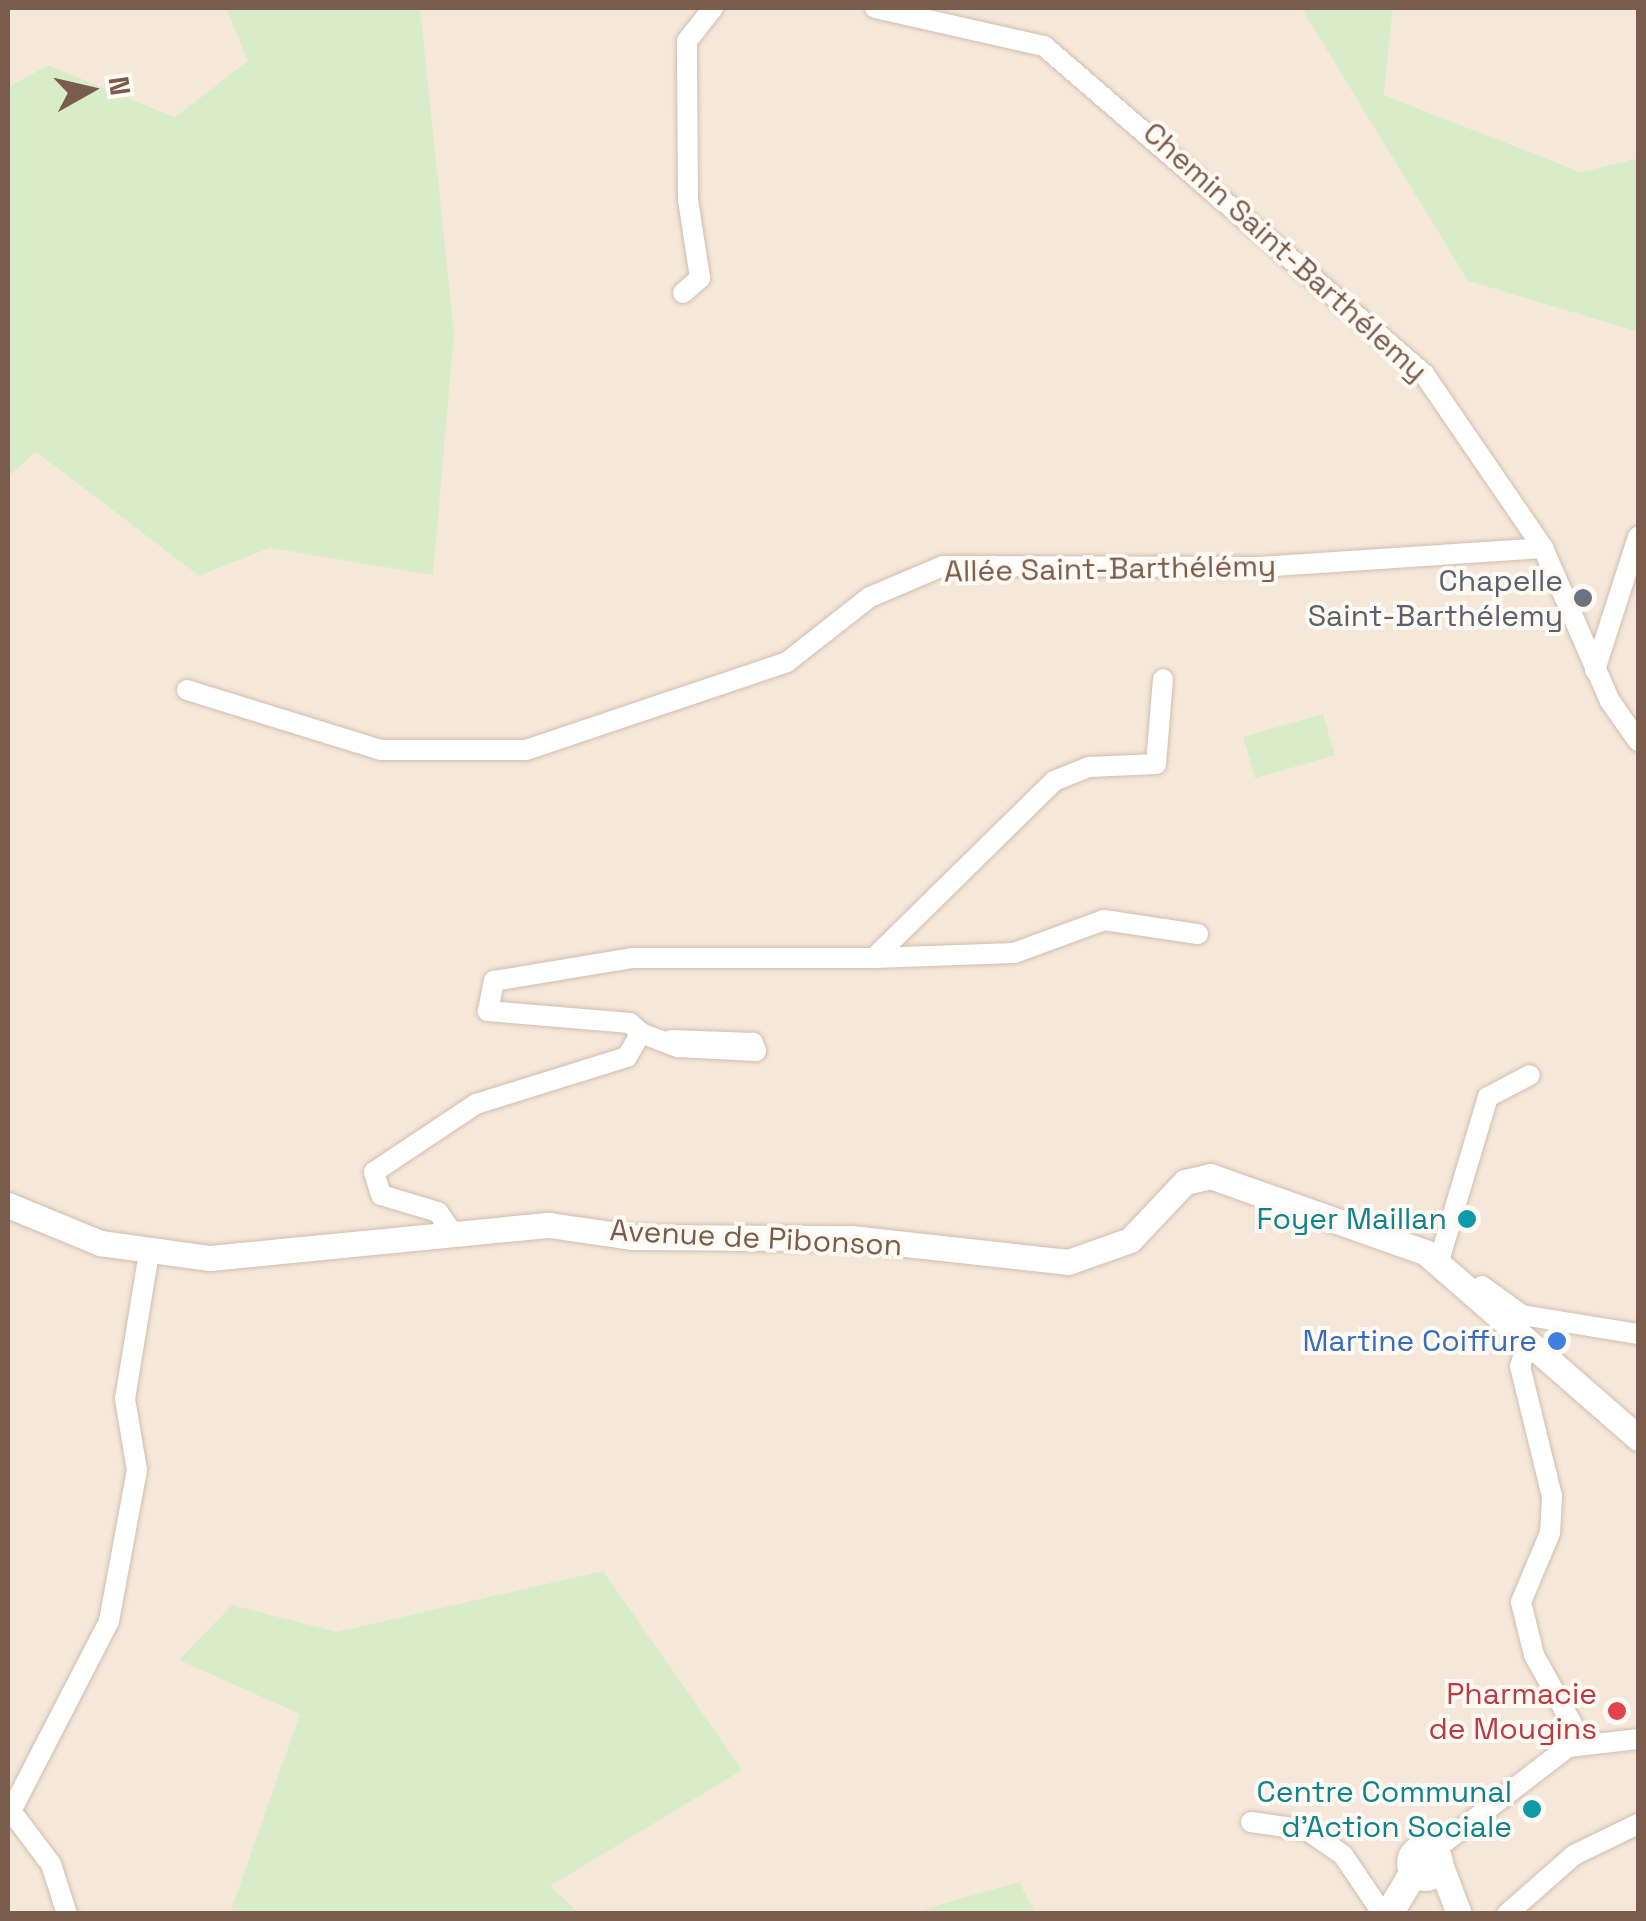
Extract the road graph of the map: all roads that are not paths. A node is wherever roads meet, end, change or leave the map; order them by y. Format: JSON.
{"nodes":[{"id":1,"x":713,"y":8,"type":"edge"},
{"id":2,"x":874,"y":8,"type":"edge"},
{"id":3,"x":683,"y":292,"type":"dead end"},
{"id":4,"x":1638,"y":537,"type":"edge"},
{"id":5,"x":1543,"y":548,"type":"junction"},
{"id":6,"x":1595,"y":670,"type":"junction"},
{"id":7,"x":1163,"y":679,"type":"dead end"},
{"id":8,"x":187,"y":690,"type":"dead end"},
{"id":9,"x":1638,"y":741,"type":"edge"},
{"id":10,"x":1198,"y":934,"type":"dead end"},
{"id":11,"x":874,"y":958,"type":"junction"},
{"id":12,"x":641,"y":1033,"type":"junction"},
{"id":13,"x":670,"y":1040,"type":"dead end"},
{"id":14,"x":1530,"y":1075,"type":"dead end"},
{"id":15,"x":8,"y":1205,"type":"edge"},
{"id":16,"x":454,"y":1235,"type":"junction"},
{"id":17,"x":149,"y":1252,"type":"junction"},
{"id":18,"x":1439,"y":1261,"type":"junction"},
{"id":19,"x":1465,"y":1284,"type":"junction"},
{"id":20,"x":1638,"y":1334,"type":"edge"},
{"id":21,"x":1528,"y":1342,"type":"junction"},
{"id":22,"x":1638,"y":1438,"type":"edge"},
{"id":23,"x":1638,"y":1739,"type":"edge"},
{"id":24,"x":1582,"y":1742,"type":"junction"},
{"id":25,"x":9,"y":1814,"type":"edge"},
{"id":26,"x":1251,"y":1822,"type":"dead end"},
{"id":27,"x":1638,"y":1824,"type":"edge"},
{"id":28,"x":1429,"y":1865,"type":"junction"},
{"id":29,"x":1458,"y":1908,"type":"edge"},
{"id":30,"x":68,"y":1914,"type":"edge"},
{"id":31,"x":1386,"y":1914,"type":"edge"},
{"id":32,"x":1507,"y":1914,"type":"edge"}],
"edges":[{"from":1,"to":3,"type":"street"},
{"from":2,"to":5,"type":"street","name":"Chemin Saint-Barthélemy"},
{"from":4,"to":6,"type":"street"},
{"from":5,"to":6,"type":"street","name":"Chemin Saint-Barthélemy"},
{"from":5,"to":8,"type":"street","name":"Allée Saint-Barthélémy"},
{"from":6,"to":9,"type":"street","name":"Chemin Saint-Barthélemy"},
{"from":7,"to":11,"type":"street"},
{"from":10,"to":11,"type":"street"},
{"from":11,"to":12,"type":"street"},
{"from":12,"to":13,"type":"street"},
{"from":12,"to":16,"type":"street"},
{"from":14,"to":18,"type":"street"},
{"from":15,"to":17,"type":"street","name":"Avenue de Pibonson"},
{"from":16,"to":17,"type":"street","name":"Avenue de Pibonson"},
{"from":16,"to":18,"type":"street","name":"Avenue de Pibonson"},
{"from":17,"to":25,"type":"street"},
{"from":18,"to":19,"type":"street","name":"Avenue de Pibonson"},
{"from":19,"to":20,"type":"street"},
{"from":19,"to":21,"type":"street","name":"Avenue de Pibonson"},
{"from":21,"to":22,"type":"street","name":"Avenue de Pibonson"},
{"from":21,"to":24,"type":"street"},
{"from":23,"to":24,"type":"street"},
{"from":24,"to":28,"type":"street"},
{"from":25,"to":30,"type":"street"},
{"from":26,"to":31,"type":"street"},
{"from":27,"to":32,"type":"street"},
{"from":28,"to":29,"type":"street"},
{"from":28,"to":31,"type":"main road"}]}
